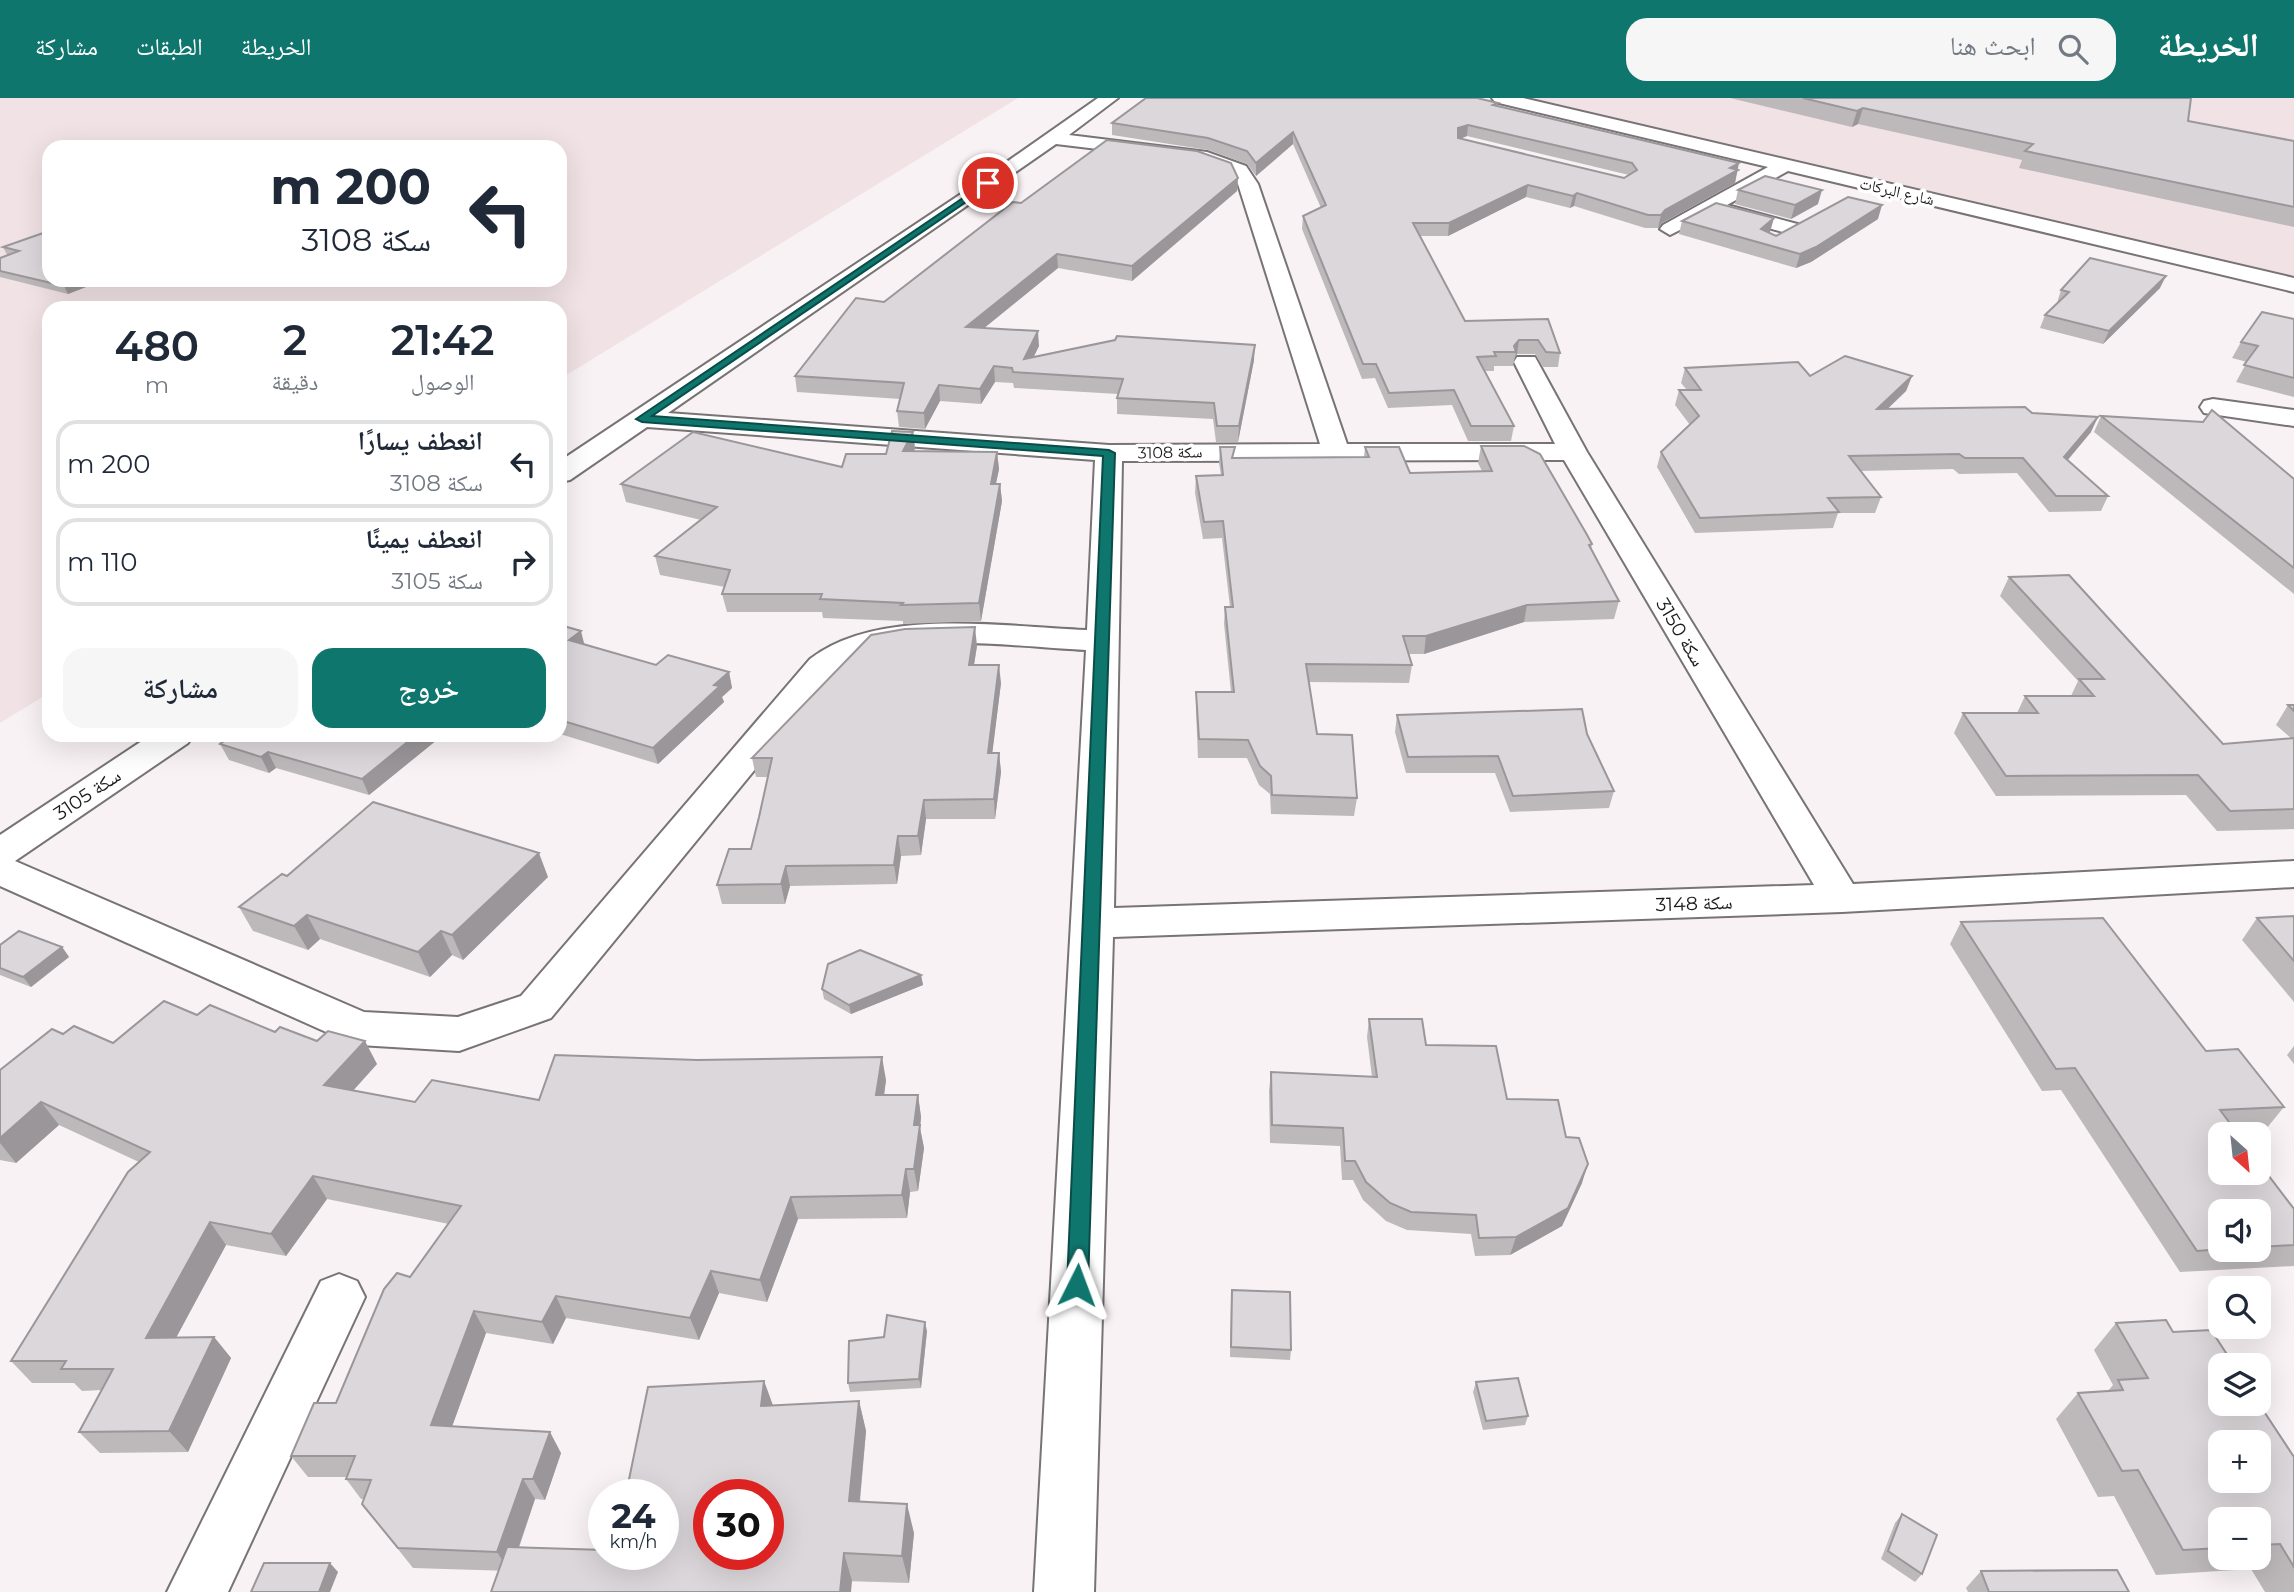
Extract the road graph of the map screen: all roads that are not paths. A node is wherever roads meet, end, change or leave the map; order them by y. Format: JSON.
{"nodes":[{"id":1,"x":1109,"y":98,"type":"edge"},
{"id":2,"x":1501,"y":98,"type":"edge"},
{"id":3,"x":1554,"y":98,"type":"edge"},
{"id":4,"x":1533,"y":106,"type":"junction"},
{"id":5,"x":1623,"y":127,"type":"junction"},
{"id":6,"x":1050,"y":138,"type":"junction"},
{"id":7,"x":1590,"y":142,"type":"edge"},
{"id":8,"x":1786,"y":164,"type":"junction"},
{"id":9,"x":1871,"y":185,"type":"junction"},
{"id":10,"x":1849,"y":197,"type":"edge"},
{"id":11,"x":1710,"y":207,"type":"junction"},
{"id":12,"x":1816,"y":216,"type":"edge"},
{"id":13,"x":1670,"y":229,"type":"edge"},
{"id":14,"x":1794,"y":229,"type":"junction"},
{"id":15,"x":1770,"y":242,"type":"edge"},
{"id":16,"x":2294,"y":285,"type":"edge"},
{"id":17,"x":1526,"y":362,"type":"edge"},
{"id":18,"x":2213,"y":407,"type":"edge"},
{"id":19,"x":2294,"y":418,"type":"edge"},
{"id":20,"x":642,"y":419,"type":"junction"},
{"id":21,"x":1335,"y":450,"type":"junction"},
{"id":22,"x":1573,"y":452,"type":"junction"},
{"id":23,"x":1109,"y":453,"type":"junction"},
{"id":24,"x":567,"y":469,"type":"edge"},
{"id":25,"x":1102,"y":641,"type":"junction"},
{"id":26,"x":164,"y":742,"type":"edge"},
{"id":27,"x":0,"y":853,"type":"edge"},
{"id":28,"x":0,"y":870,"type":"edge"},
{"id":29,"x":2294,"y":874,"type":"edge"},
{"id":30,"x":1842,"y":898,"type":"junction"},
{"id":31,"x":1093,"y":923,"type":"junction"},
{"id":32,"x":339,"y":1297,"type":"dead end"},
{"id":33,"x":197,"y":1592,"type":"edge"},
{"id":34,"x":1064,"y":1592,"type":"edge"}],
"edges":[{"from":1,"to":6,"type":"street"},
{"from":2,"to":4,"type":"street","name":"شارع البركات"},
{"from":3,"to":4,"type":"street"},
{"from":4,"to":5,"type":"street","name":"شارع البركات"},
{"from":5,"to":7,"type":"street"},
{"from":5,"to":8,"type":"street","name":"شارع البركات"},
{"from":6,"to":20,"type":"street"},
{"from":6,"to":21,"type":"street"},
{"from":8,"to":9,"type":"street","name":"شارع البركات"},
{"from":8,"to":11,"type":"street"},
{"from":9,"to":10,"type":"street"},
{"from":9,"to":16,"type":"street","name":"شارع البركات"},
{"from":11,"to":13,"type":"street"},
{"from":11,"to":14,"type":"street"},
{"from":12,"to":14,"type":"street"},
{"from":14,"to":15,"type":"street"},
{"from":17,"to":22,"type":"street","name":"سكة 3150"},
{"from":18,"to":19,"type":"street"},
{"from":20,"to":23,"type":"street","name":"سكة 3108"},
{"from":20,"to":24,"type":"street"},
{"from":21,"to":22,"type":"street","name":"سكة 3108"},
{"from":21,"to":23,"type":"street","name":"سكة 3108"},
{"from":22,"to":30,"type":"street","name":"سكة 3150"},
{"from":23,"to":25,"type":"street"},
{"from":25,"to":28,"type":"street"},
{"from":25,"to":31,"type":"street"},
{"from":26,"to":27,"type":"street","name":"سكة 3105"},
{"from":29,"to":30,"type":"street","name":"سكة 3148"},
{"from":30,"to":31,"type":"street","name":"سكة 3148"},
{"from":31,"to":34,"type":"street"},
{"from":32,"to":33,"type":"street"}]}
